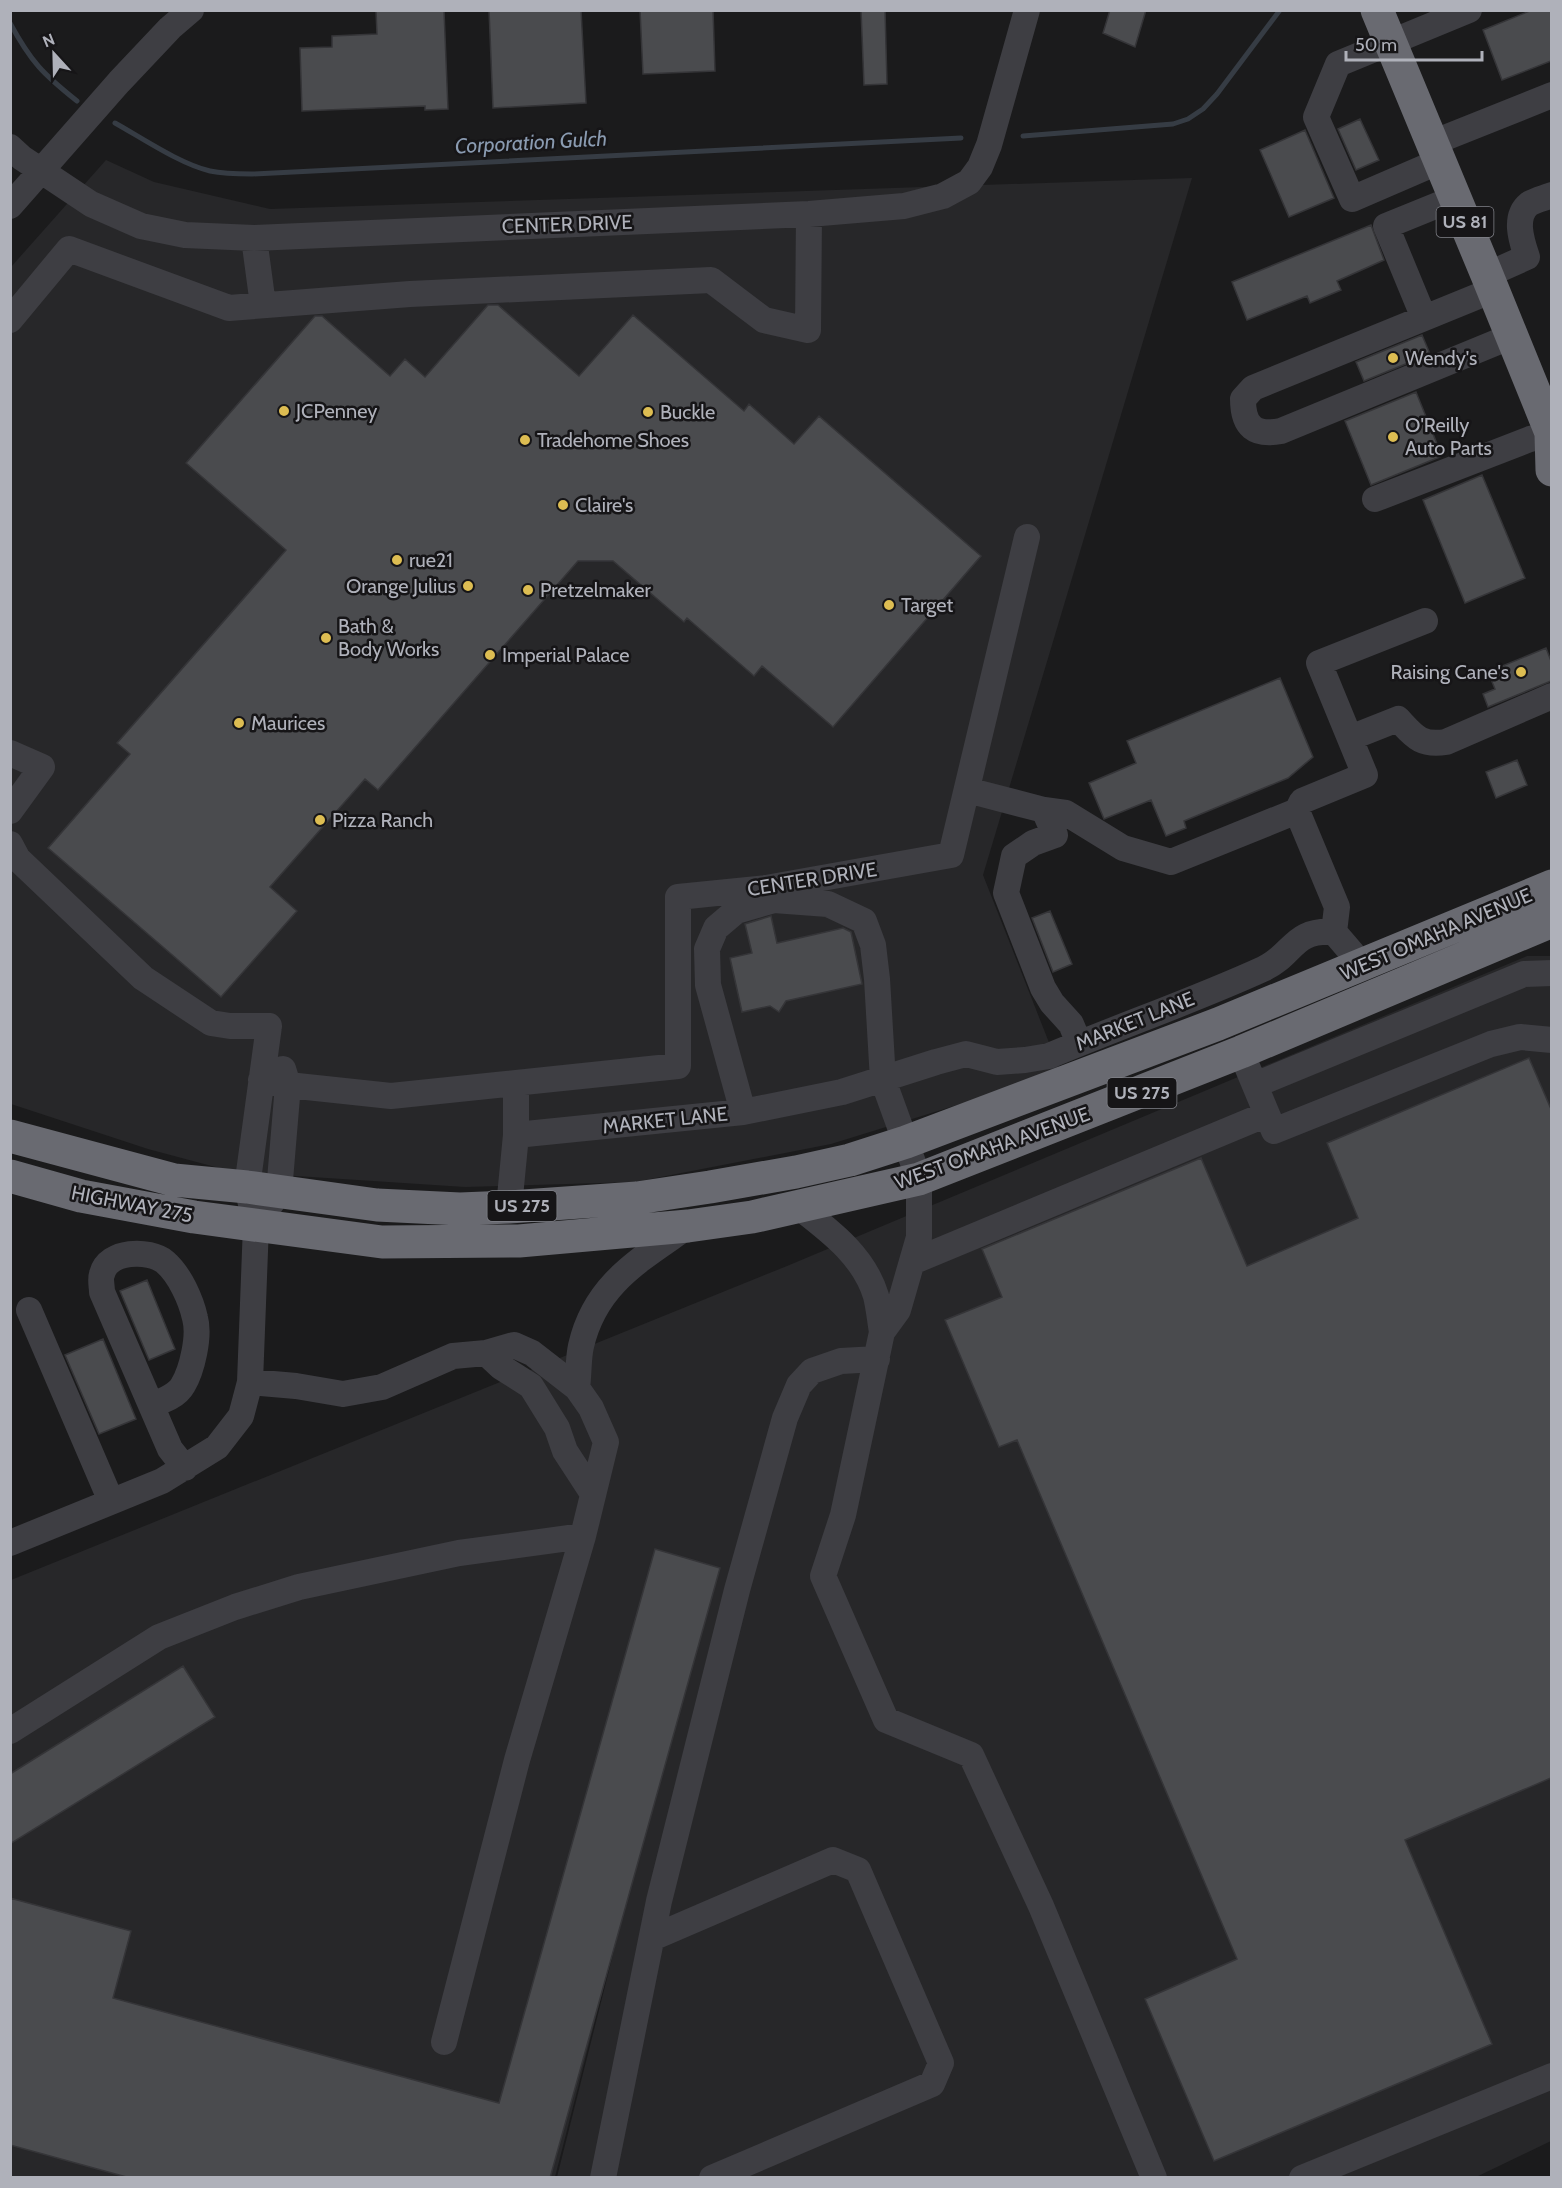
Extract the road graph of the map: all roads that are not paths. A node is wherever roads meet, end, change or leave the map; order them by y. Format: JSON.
{"nodes":[{"id":1,"x":191,"y":10,"type":"edge"},
{"id":2,"x":1027,"y":10,"type":"edge"},
{"id":3,"x":1377,"y":10,"type":"edge"},
{"id":4,"x":1469,"y":10,"type":"edge"},
{"id":5,"x":166,"y":19,"type":"edge"},
{"id":6,"x":1391,"y":42,"type":"junction"},
{"id":7,"x":1551,"y":95,"type":"edge"},
{"id":8,"x":10,"y":147,"type":"edge"},
{"id":9,"x":1436,"y":152,"type":"junction"},
{"id":10,"x":41,"y":171,"type":"junction"},
{"id":11,"x":1551,"y":195,"type":"edge"},
{"id":12,"x":1455,"y":198,"type":"junction"},
{"id":13,"x":10,"y":206,"type":"edge"},
{"id":14,"x":809,"y":214,"type":"junction"},
{"id":15,"x":254,"y":238,"type":"junction"},
{"id":16,"x":1490,"y":283,"type":"junction"},
{"id":17,"x":263,"y":305,"type":"junction"},
{"id":18,"x":1424,"y":318,"type":"junction"},
{"id":19,"x":10,"y":320,"type":"edge"},
{"id":20,"x":1512,"y":336,"type":"junction"},
{"id":21,"x":1551,"y":434,"type":"edge"},
{"id":22,"x":1551,"y":470,"type":"edge"},
{"id":23,"x":1375,"y":500,"type":"dead end"},
{"id":24,"x":1027,"y":537,"type":"dead end"},
{"id":25,"x":1425,"y":621,"type":"dead end"},
{"id":26,"x":1551,"y":696,"type":"edge"},
{"id":27,"x":1350,"y":738,"type":"junction"},
{"id":28,"x":10,"y":753,"type":"edge"},
{"id":29,"x":967,"y":790,"type":"junction"},
{"id":30,"x":1044,"y":810,"type":"junction"},
{"id":31,"x":10,"y":811,"type":"edge"},
{"id":32,"x":1297,"y":811,"type":"junction"},
{"id":33,"x":10,"y":844,"type":"edge"},
{"id":34,"x":1551,"y":886,"type":"edge"},
{"id":35,"x":1551,"y":921,"type":"edge"},
{"id":36,"x":1334,"y":932,"type":"junction"},
{"id":37,"x":1357,"y":967,"type":"junction"},
{"id":38,"x":1551,"y":973,"type":"edge"},
{"id":39,"x":268,"y":1026,"type":"junction"},
{"id":40,"x":1551,"y":1040,"type":"edge"},
{"id":41,"x":1079,"y":1043,"type":"junction"},
{"id":42,"x":1241,"y":1052,"type":"junction"},
{"id":43,"x":261,"y":1080,"type":"junction"},
{"id":44,"x":883,"y":1080,"type":"junction"},
{"id":45,"x":516,"y":1083,"type":"junction"},
{"id":46,"x":288,"y":1085,"type":"junction"},
{"id":47,"x":1255,"y":1085,"type":"junction"},
{"id":48,"x":743,"y":1112,"type":"junction"},
{"id":49,"x":1267,"y":1114,"type":"junction"},
{"id":50,"x":516,"y":1135,"type":"junction"},
{"id":51,"x":10,"y":1136,"type":"edge"},
{"id":52,"x":906,"y":1142,"type":"junction"},
{"id":53,"x":10,"y":1176,"type":"edge"},
{"id":54,"x":919,"y":1179,"type":"junction"},
{"id":55,"x":247,"y":1187,"type":"junction"},
{"id":56,"x":279,"y":1192,"type":"junction"},
{"id":57,"x":509,"y":1207,"type":"junction"},
{"id":58,"x":799,"y":1207,"type":"junction"},
{"id":59,"x":256,"y":1225,"type":"junction"},
{"id":60,"x":688,"y":1226,"type":"junction"},
{"id":61,"x":912,"y":1262,"type":"junction"},
{"id":62,"x":29,"y":1310,"type":"dead end"},
{"id":63,"x":882,"y":1332,"type":"junction"},
{"id":64,"x":486,"y":1353,"type":"junction"},
{"id":65,"x":877,"y":1359,"type":"junction"},
{"id":66,"x":250,"y":1382,"type":"junction"},
{"id":67,"x":578,"y":1388,"type":"junction"},
{"id":68,"x":152,"y":1405,"type":"junction"},
{"id":69,"x":185,"y":1468,"type":"junction"},
{"id":70,"x":593,"y":1494,"type":"junction"},
{"id":71,"x":111,"y":1502,"type":"junction"},
{"id":72,"x":13,"y":1535,"type":"edge"},
{"id":73,"x":583,"y":1536,"type":"junction"},
{"id":74,"x":10,"y":1731,"type":"edge"},
{"id":75,"x":652,"y":1938,"type":"junction"},
{"id":76,"x":444,"y":2042,"type":"dead end"},
{"id":77,"x":1551,"y":2076,"type":"edge"},
{"id":78,"x":603,"y":2178,"type":"edge"},
{"id":79,"x":712,"y":2178,"type":"edge"},
{"id":80,"x":1154,"y":2178,"type":"edge"},
{"id":81,"x":1302,"y":2178,"type":"edge"}],
"edges":[{"from":1,"to":5,"type":"street"},
{"from":2,"to":14,"type":"street","name":"CENTER DRIVE"},
{"from":3,"to":6,"type":"highway","number":"US 81"},
{"from":4,"to":6,"type":"street"},
{"from":5,"to":10,"type":"street"},
{"from":6,"to":9,"type":"highway","number":"US 81"},
{"from":6,"to":9,"type":"street"},
{"from":7,"to":9,"type":"street"},
{"from":8,"to":10,"type":"street","name":"CENTER DRIVE"},
{"from":9,"to":12,"type":"highway","number":"US 81"},
{"from":10,"to":13,"type":"street"},
{"from":10,"to":15,"type":"street","name":"CENTER DRIVE"},
{"from":11,"to":16,"type":"street"},
{"from":12,"to":16,"type":"highway","number":"US 81"},
{"from":12,"to":18,"type":"street"},
{"from":14,"to":15,"type":"street","name":"CENTER DRIVE"},
{"from":14,"to":17,"type":"street"},
{"from":15,"to":17,"type":"street"},
{"from":16,"to":18,"type":"street"},
{"from":16,"to":20,"type":"highway","number":"US 81"},
{"from":17,"to":19,"type":"street"},
{"from":18,"to":20,"type":"street"},
{"from":20,"to":21,"type":"highway","number":"US 81"},
{"from":21,"to":22,"type":"highway","number":"US 81"},
{"from":21,"to":23,"type":"street"},
{"from":24,"to":29,"type":"street","name":"CENTER DRIVE"},
{"from":25,"to":27,"type":"street"},
{"from":26,"to":27,"type":"street"},
{"from":27,"to":32,"type":"street"},
{"from":28,"to":31,"type":"street"},
{"from":29,"to":30,"type":"street"},
{"from":29,"to":45,"type":"street","name":"CENTER DRIVE"},
{"from":30,"to":32,"type":"street"},
{"from":30,"to":41,"type":"street"},
{"from":32,"to":36,"type":"street"},
{"from":33,"to":39,"type":"street"},
{"from":34,"to":37,"type":"highway","name":"WEST OMAHA AVENUE","number":"US 275"},
{"from":35,"to":42,"type":"highway","name":"WEST OMAHA AVENUE","number":"US 275"},
{"from":36,"to":37,"type":"street"},
{"from":36,"to":41,"type":"street","name":"MARKET LANE"},
{"from":37,"to":52,"type":"highway","name":"WEST OMAHA AVENUE","number":"US 275"},
{"from":38,"to":47,"type":"street"},
{"from":39,"to":43,"type":"street"},
{"from":39,"to":46,"type":"street"},
{"from":40,"to":49,"type":"street"},
{"from":41,"to":44,"type":"street","name":"MARKET LANE"},
{"from":42,"to":47,"type":"street"},
{"from":42,"to":54,"type":"highway","name":"WEST OMAHA AVENUE","number":"US 275"},
{"from":43,"to":46,"type":"street"},
{"from":43,"to":55,"type":"street"},
{"from":44,"to":48,"type":"street","name":"MARKET LANE"},
{"from":44,"to":48,"type":"street"},
{"from":44,"to":52,"type":"street"},
{"from":45,"to":46,"type":"street"},
{"from":45,"to":50,"type":"street"},
{"from":46,"to":56,"type":"street"},
{"from":47,"to":49,"type":"street"},
{"from":48,"to":50,"type":"street","name":"MARKET LANE"},
{"from":49,"to":61,"type":"street"},
{"from":50,"to":57,"type":"street"},
{"from":51,"to":55,"type":"highway","name":"HIGHWAY 275","number":"US 275"},
{"from":52,"to":54,"type":"street"},
{"from":52,"to":57,"type":"highway","name":"WEST OMAHA AVENUE","number":"US 275"},
{"from":53,"to":59,"type":"highway","name":"HIGHWAY 275","number":"US 275"},
{"from":54,"to":58,"type":"highway","name":"WEST OMAHA AVENUE","number":"US 275"},
{"from":54,"to":61,"type":"street"},
{"from":55,"to":56,"type":"highway","name":"WEST OMAHA AVENUE","number":"US 275"},
{"from":55,"to":59,"type":"street"},
{"from":56,"to":57,"type":"highway","name":"WEST OMAHA AVENUE","number":"US 275"},
{"from":56,"to":59,"type":"street"},
{"from":58,"to":60,"type":"highway","name":"WEST OMAHA AVENUE","number":"US 275"},
{"from":58,"to":63,"type":"street"},
{"from":59,"to":60,"type":"highway","name":"WEST OMAHA AVENUE","number":"US 275"},
{"from":59,"to":66,"type":"street"},
{"from":60,"to":67,"type":"street"},
{"from":61,"to":63,"type":"street"},
{"from":62,"to":71,"type":"street"},
{"from":63,"to":65,"type":"street"},
{"from":64,"to":66,"type":"street"},
{"from":64,"to":67,"type":"street"},
{"from":64,"to":70,"type":"street"},
{"from":65,"to":75,"type":"street"},
{"from":65,"to":80,"type":"street"},
{"from":66,"to":69,"type":"street"},
{"from":67,"to":70,"type":"street"},
{"from":68,"to":68,"type":"street"},
{"from":68,"to":69,"type":"street"},
{"from":69,"to":71,"type":"street"},
{"from":70,"to":73,"type":"street"},
{"from":71,"to":72,"type":"street"},
{"from":73,"to":74,"type":"street"},
{"from":73,"to":76,"type":"street"},
{"from":75,"to":78,"type":"street"},
{"from":75,"to":79,"type":"street"},
{"from":77,"to":81,"type":"street"}]}
